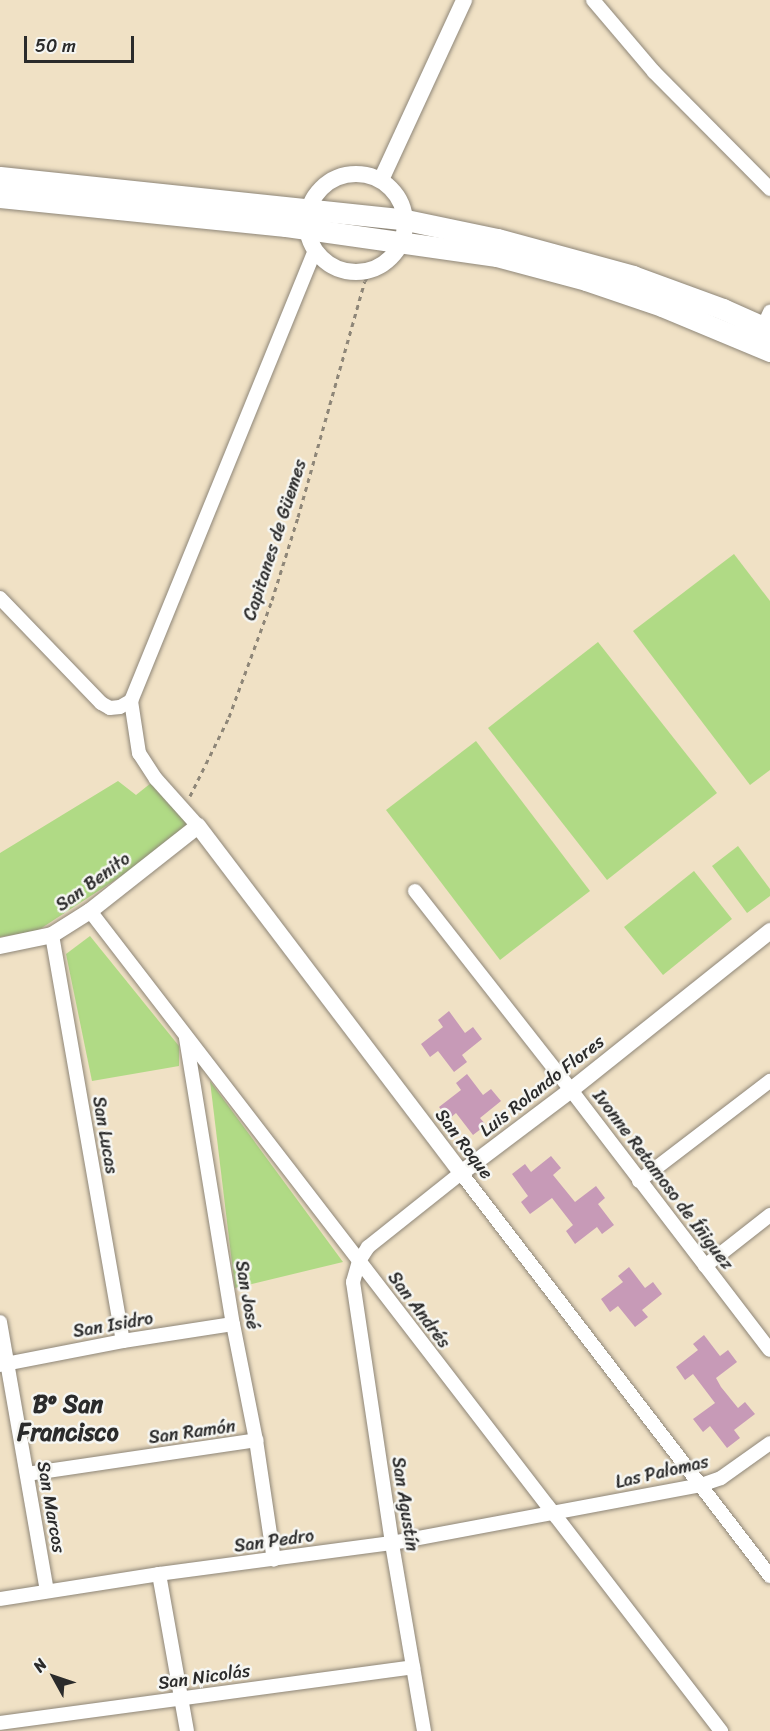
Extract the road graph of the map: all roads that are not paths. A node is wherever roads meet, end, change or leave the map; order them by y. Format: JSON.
{"nodes":[{"id":1,"x":464,"y":0,"type":"edge"},
{"id":2,"x":593,"y":0,"type":"edge"},
{"id":3,"x":0,"y":177,"type":"edge"},
{"id":4,"x":381,"y":180,"type":"junction"},
{"id":5,"x":770,"y":189,"type":"edge"},
{"id":6,"x":0,"y":197,"type":"edge"},
{"id":7,"x":309,"y":219,"type":"junction"},
{"id":8,"x":406,"y":220,"type":"junction"},
{"id":9,"x":402,"y":242,"type":"junction"},
{"id":10,"x":315,"y":250,"type":"junction"},
{"id":11,"x":768,"y":323,"type":"edge"},
{"id":12,"x":770,"y":351,"type":"edge"},
{"id":13,"x":0,"y":598,"type":"edge"},
{"id":14,"x":131,"y":701,"type":"junction"},
{"id":15,"x":198,"y":826,"type":"junction"},
{"id":16,"x":414,"y":891,"type":"dead end"},
{"id":17,"x":90,"y":911,"type":"junction"},
{"id":18,"x":770,"y":931,"type":"edge"},
{"id":19,"x":52,"y":935,"type":"junction"},
{"id":20,"x":0,"y":946,"type":"edge"},
{"id":21,"x":186,"y":1037,"type":"junction"},
{"id":22,"x":770,"y":1081,"type":"edge"},
{"id":23,"x":571,"y":1090,"type":"junction"},
{"id":24,"x":461,"y":1173,"type":"junction"},
{"id":25,"x":639,"y":1180,"type":"junction"},
{"id":26,"x":770,"y":1215,"type":"edge"},
{"id":27,"x":359,"y":1261,"type":"junction"},
{"id":28,"x":705,"y":1266,"type":"junction"},
{"id":29,"x":353,"y":1282,"type":"joint"},
{"id":30,"x":0,"y":1322,"type":"edge"},
{"id":31,"x":233,"y":1324,"type":"junction"},
{"id":32,"x":123,"y":1341,"type":"junction"},
{"id":33,"x":770,"y":1350,"type":"edge"},
{"id":34,"x":3,"y":1364,"type":"edge"},
{"id":35,"x":256,"y":1440,"type":"junction"},
{"id":36,"x":770,"y":1443,"type":"edge"},
{"id":37,"x":27,"y":1474,"type":"junction"},
{"id":38,"x":701,"y":1485,"type":"junction"},
{"id":39,"x":552,"y":1513,"type":"junction"},
{"id":40,"x":392,"y":1543,"type":"junction"},
{"id":41,"x":274,"y":1560,"type":"junction"},
{"id":42,"x":159,"y":1574,"type":"junction"},
{"id":43,"x":770,"y":1576,"type":"edge"},
{"id":44,"x":47,"y":1591,"type":"junction"},
{"id":45,"x":0,"y":1599,"type":"edge"},
{"id":46,"x":413,"y":1667,"type":"junction"},
{"id":47,"x":181,"y":1698,"type":"junction"},
{"id":48,"x":0,"y":1723,"type":"edge"},
{"id":49,"x":187,"y":1731,"type":"edge"},
{"id":50,"x":424,"y":1731,"type":"edge"},
{"id":51,"x":719,"y":1731,"type":"edge"}],
"edges":[{"from":1,"to":4,"type":"street"},
{"from":2,"to":5,"type":"street"},
{"from":3,"to":7,"type":"main road"},
{"from":4,"to":7,"type":"street"},
{"from":4,"to":8,"type":"street"},
{"from":6,"to":7,"type":"main road"},
{"from":7,"to":8,"type":"main road"},
{"from":7,"to":9,"type":"main road"},
{"from":7,"to":10,"type":"street"},
{"from":8,"to":9,"type":"street"},
{"from":8,"to":11,"type":"main road"},
{"from":9,"to":10,"type":"street"},
{"from":9,"to":12,"type":"main road"},
{"from":10,"to":14,"type":"street"},
{"from":13,"to":14,"type":"street"},
{"from":14,"to":15,"type":"street"},
{"from":15,"to":17,"type":"street","name":"San Benito"},
{"from":15,"to":24,"type":"street","name":"San Roque"},
{"from":16,"to":23,"type":"street","name":"Ivonne Retamoso de Íñiguez"},
{"from":17,"to":19,"type":"street","name":"San Benito"},
{"from":17,"to":21,"type":"street","name":"San Andrés"},
{"from":18,"to":23,"type":"street","name":"Luis Rolando Flores"},
{"from":19,"to":20,"type":"street","name":"San Benito"},
{"from":19,"to":32,"type":"street","name":"San Lucas"},
{"from":21,"to":27,"type":"street","name":"San Andrés"},
{"from":21,"to":31,"type":"street","name":"San José"},
{"from":22,"to":25,"type":"street"},
{"from":23,"to":24,"type":"street","name":"Luis Rolando Flores"},
{"from":23,"to":25,"type":"street","name":"Ivonne Retamoso de Íñiguez"},
{"from":24,"to":27,"type":"street","name":"Luis Rolando Flores"},
{"from":24,"to":38,"type":"street","name":"San Roque"},
{"from":25,"to":28,"type":"street","name":"Ivonne Retamoso de Íñiguez"},
{"from":26,"to":28,"type":"street"},
{"from":27,"to":29,"type":"street","name":"Luis Rolando Flores"},
{"from":27,"to":39,"type":"street","name":"San Andrés"},
{"from":28,"to":33,"type":"street","name":"Ivonne Retamoso de Íñiguez"},
{"from":29,"to":40,"type":"street","name":"San Agustín"},
{"from":30,"to":34,"type":"street","name":"San Marcos"},
{"from":31,"to":32,"type":"street","name":"San Isidro"},
{"from":31,"to":35,"type":"street","name":"San José"},
{"from":32,"to":34,"type":"street","name":"San Isidro"},
{"from":34,"to":37,"type":"street","name":"San Marcos"},
{"from":35,"to":37,"type":"street","name":"San Ramón"},
{"from":35,"to":41,"type":"street","name":"San José"},
{"from":36,"to":38,"type":"street","name":"Las Palomas"},
{"from":37,"to":44,"type":"street","name":"San Marcos"},
{"from":38,"to":39,"type":"street","name":"Las Palomas"},
{"from":38,"to":43,"type":"street","name":"San Roque"},
{"from":39,"to":40,"type":"street","name":"San Pedro"},
{"from":39,"to":51,"type":"street","name":"San Andrés"},
{"from":40,"to":41,"type":"street","name":"San Pedro"},
{"from":40,"to":46,"type":"street","name":"San Agustín"},
{"from":41,"to":42,"type":"street","name":"San Pedro"},
{"from":42,"to":44,"type":"street","name":"San Pedro"},
{"from":42,"to":47,"type":"street"},
{"from":44,"to":45,"type":"street","name":"San Pedro"},
{"from":46,"to":47,"type":"street","name":"San Nicolás"},
{"from":46,"to":50,"type":"street","name":"San Agustín"},
{"from":47,"to":48,"type":"street","name":"San Nicolás"},
{"from":47,"to":49,"type":"street"}]}
